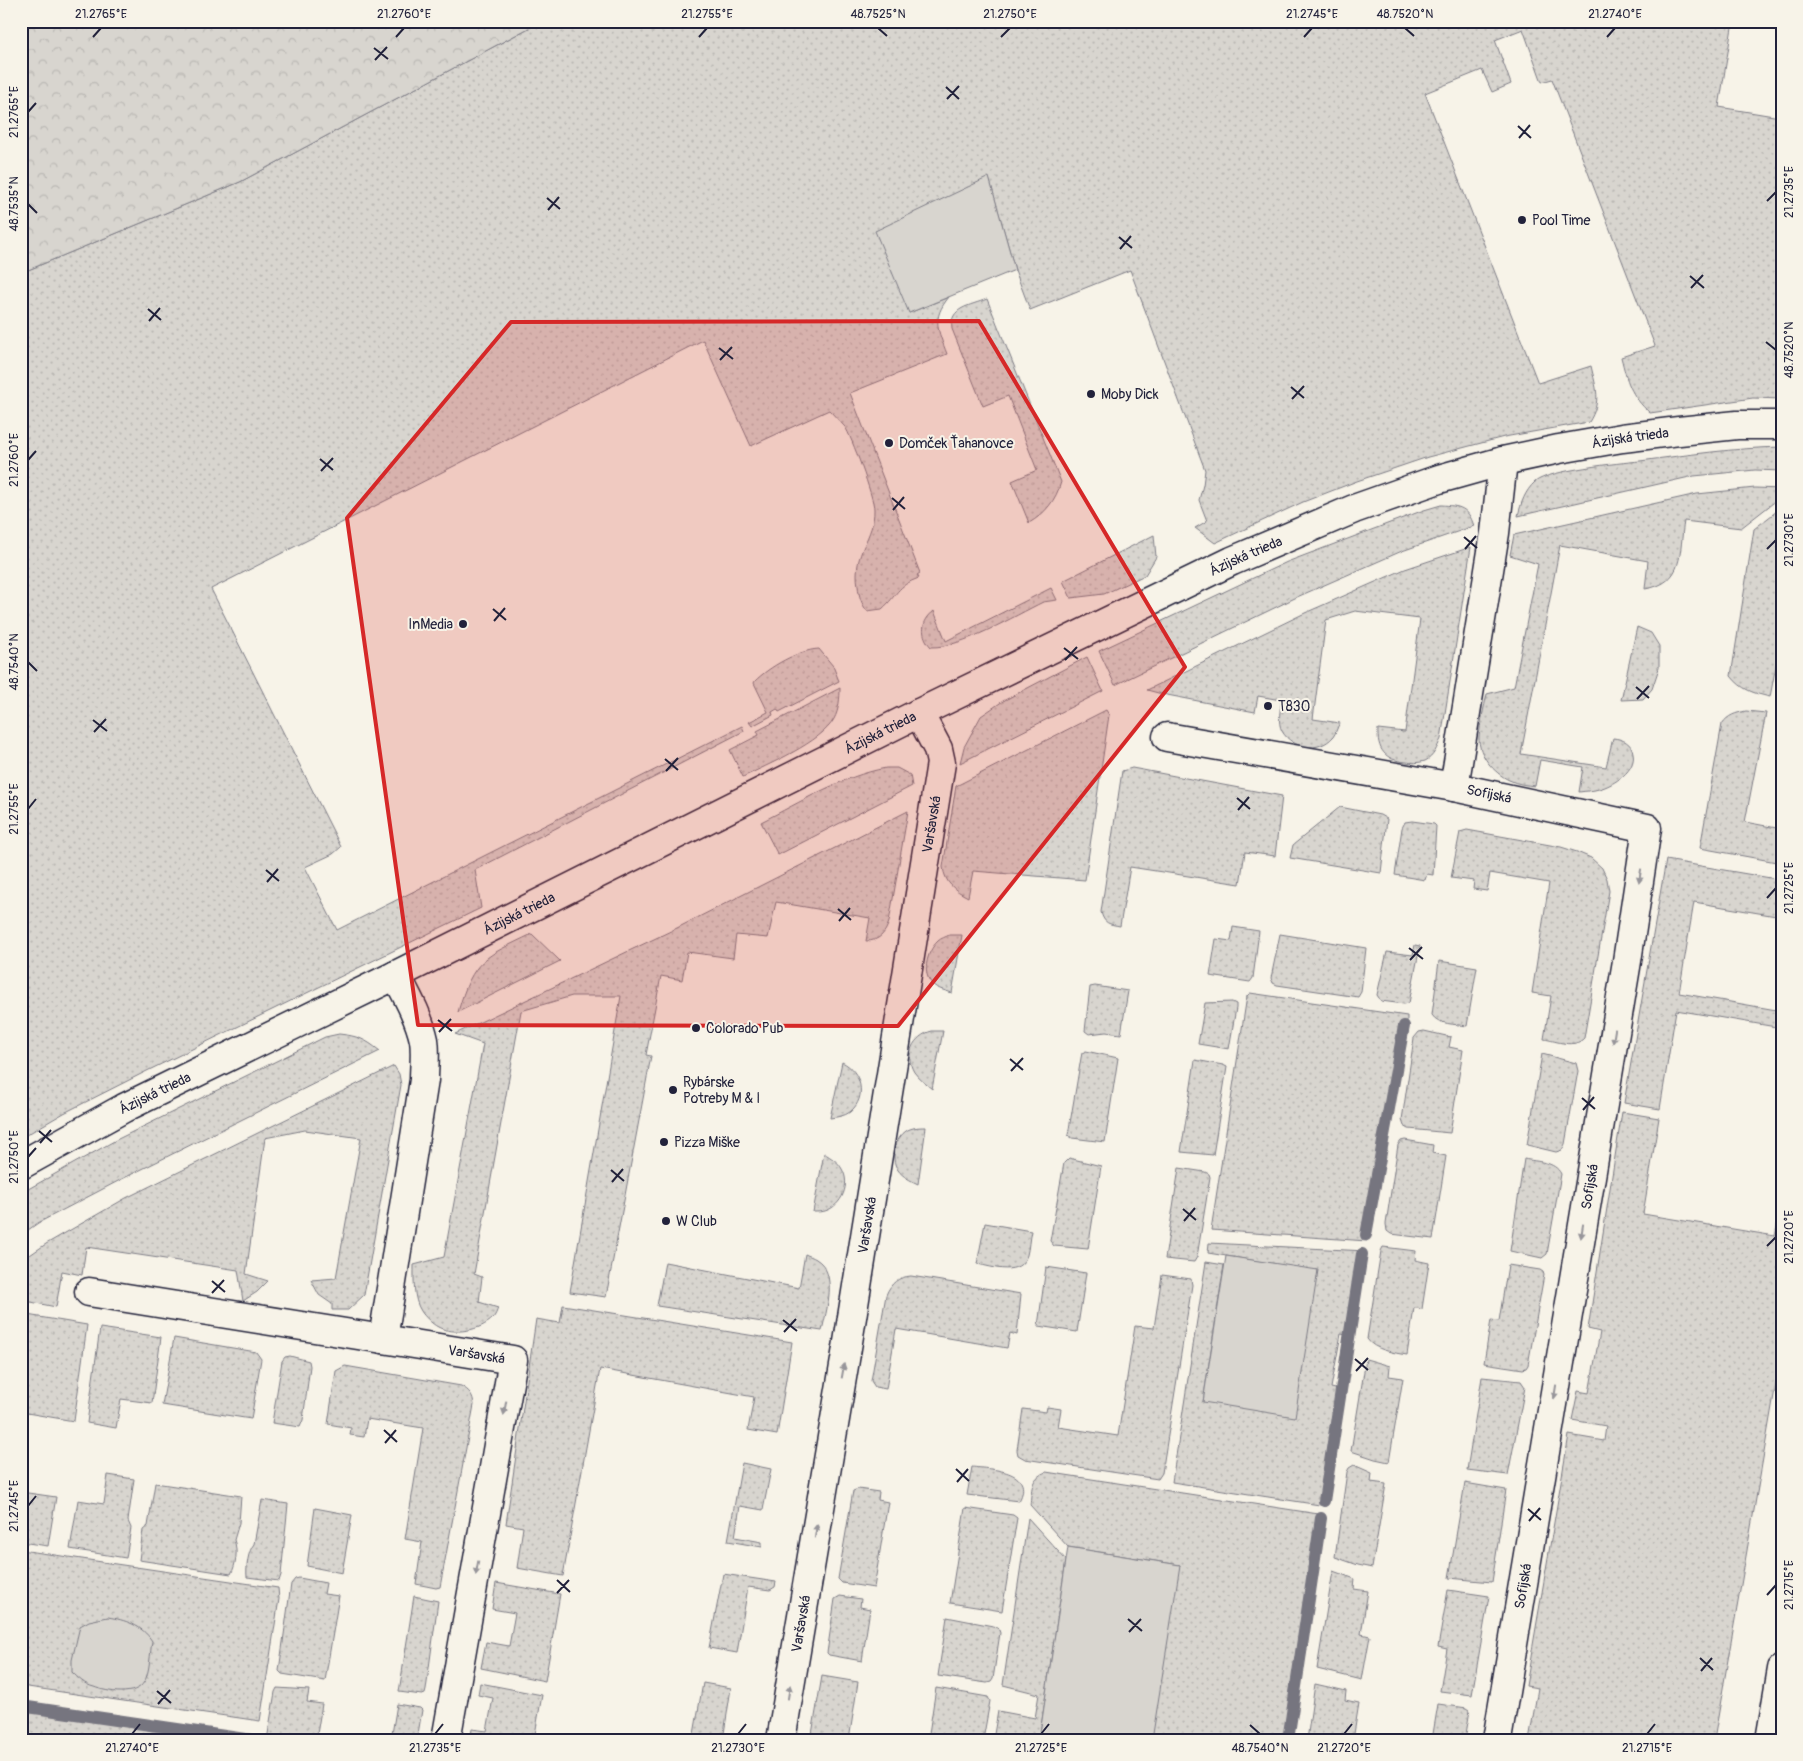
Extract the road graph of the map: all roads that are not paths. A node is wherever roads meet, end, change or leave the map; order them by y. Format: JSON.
{"nodes":[{"id":1,"x":1782,"y":425,"type":"edge"},
{"id":2,"x":1503,"y":462,"type":"junction"},
{"id":3,"x":919,"y":713,"type":"junction"},
{"id":4,"x":1167,"y":737,"type":"dead end"},
{"id":5,"x":1454,"y":787,"type":"junction"},
{"id":6,"x":396,"y":975,"type":"junction"},
{"id":7,"x":21,"y":1165,"type":"edge"},
{"id":8,"x":89,"y":1292,"type":"dead end"},
{"id":9,"x":383,"y":1339,"type":"junction"},
{"id":10,"x":1782,"y":1669,"type":"edge"},
{"id":11,"x":446,"y":1740,"type":"edge"},
{"id":12,"x":781,"y":1740,"type":"edge"},
{"id":13,"x":1497,"y":1740,"type":"edge"},
{"id":14,"x":1770,"y":1740,"type":"edge"}],
"edges":[{"from":1,"to":2,"type":"street","name":"Ázijská trieda"},
{"from":2,"to":3,"type":"street","name":"Ázijská trieda"},
{"from":2,"to":5,"type":"street","name":"Sofijská"},
{"from":3,"to":6,"type":"street","name":"Ázijská trieda"},
{"from":12,"to":3,"type":"street","name":"Varšavská","one_way":true},
{"from":4,"to":5,"type":"street","name":"Sofijská"},
{"from":5,"to":13,"type":"street","name":"Sofijská","one_way":true},
{"from":6,"to":7,"type":"street","name":"Ázijská trieda"},
{"from":6,"to":9,"type":"street"},
{"from":8,"to":9,"type":"street","name":"Varšavská"},
{"from":9,"to":11,"type":"street","name":"Varšavská","one_way":true},
{"from":10,"to":14,"type":"street"}]}
